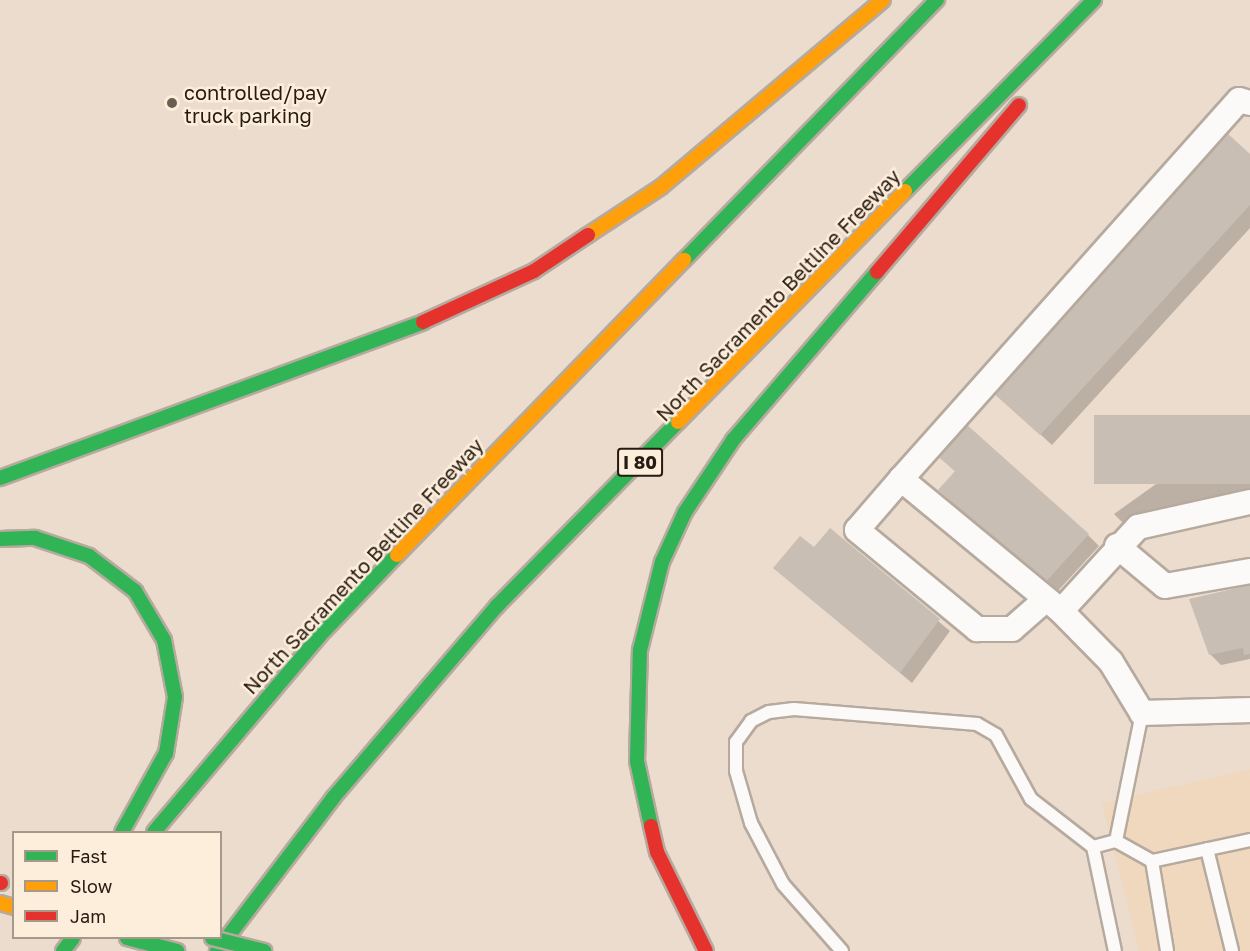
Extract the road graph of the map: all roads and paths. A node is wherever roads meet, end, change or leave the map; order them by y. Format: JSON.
{"nodes":[{"id":1,"x":883,"y":0,"type":"edge"},
{"id":2,"x":937,"y":0,"type":"edge"},
{"id":3,"x":1094,"y":0,"type":"edge"},
{"id":4,"x":1109,"y":0,"type":"edge"},
{"id":5,"x":1055,"y":63,"type":"dead end"},
{"id":6,"x":1032,"y":90,"type":"dead end"},
{"id":7,"x":1246,"y":98,"type":"edge"},
{"id":8,"x":0,"y":478,"type":"edge"},
{"id":9,"x":901,"y":479,"type":"junction"},
{"id":10,"x":1250,"y":502,"type":"edge"},
{"id":11,"x":0,"y":539,"type":"edge"},
{"id":12,"x":1117,"y":546,"type":"junction"},
{"id":13,"x":1250,"y":571,"type":"edge"},
{"id":14,"x":1053,"y":606,"type":"junction"},
{"id":15,"x":1250,"y":711,"type":"edge"},
{"id":16,"x":1142,"y":713,"type":"junction"},
{"id":17,"x":123,"y":831,"type":"edge"},
{"id":18,"x":155,"y":831,"type":"edge"},
{"id":19,"x":1250,"y":840,"type":"edge"},
{"id":20,"x":1116,"y":841,"type":"junction"},
{"id":21,"x":1093,"y":847,"type":"junction"},
{"id":22,"x":1207,"y":849,"type":"junction"},
{"id":23,"x":1152,"y":861,"type":"junction"},
{"id":24,"x":72,"y":939,"type":"edge"},
{"id":25,"x":131,"y":939,"type":"edge"},
{"id":26,"x":216,"y":939,"type":"edge"},
{"id":27,"x":63,"y":951,"type":"edge"},
{"id":28,"x":177,"y":951,"type":"edge"},
{"id":29,"x":217,"y":951,"type":"edge"},
{"id":30,"x":264,"y":951,"type":"edge"},
{"id":31,"x":706,"y":951,"type":"edge"},
{"id":32,"x":842,"y":951,"type":"edge"},
{"id":33,"x":1115,"y":951,"type":"edge"},
{"id":34,"x":1167,"y":951,"type":"edge"},
{"id":35,"x":1232,"y":951,"type":"edge"}],
"edges":[{"from":1,"to":8,"type":"main road"},
{"from":2,"to":18,"type":"main road","name":"North Sacramento Beltline Freeway"},
{"from":3,"to":29,"type":"main road","name":"North Sacramento Beltline Freeway","number":"I 80"},
{"from":4,"to":5,"type":"main road"},
{"from":6,"to":31,"type":"main road"},
{"from":7,"to":9,"type":"street"},
{"from":9,"to":14,"type":"street"},
{"from":9,"to":14,"type":"street"},
{"from":10,"to":12,"type":"street"},
{"from":11,"to":17,"type":"main road"},
{"from":12,"to":13,"type":"street"},
{"from":12,"to":14,"type":"street"},
{"from":14,"to":16,"type":"street"},
{"from":15,"to":16,"type":"street"},
{"from":16,"to":20,"type":"lane"},
{"from":19,"to":22,"type":"lane"},
{"from":20,"to":21,"type":"lane"},
{"from":20,"to":23,"type":"lane"},
{"from":21,"to":32,"type":"lane"},
{"from":21,"to":33,"type":"lane"},
{"from":22,"to":23,"type":"lane"},
{"from":22,"to":35,"type":"lane"},
{"from":23,"to":34,"type":"lane"},
{"from":24,"to":27,"type":"main road"},
{"from":25,"to":28,"type":"main road"},
{"from":26,"to":30,"type":"main road","bridge":true}]}
